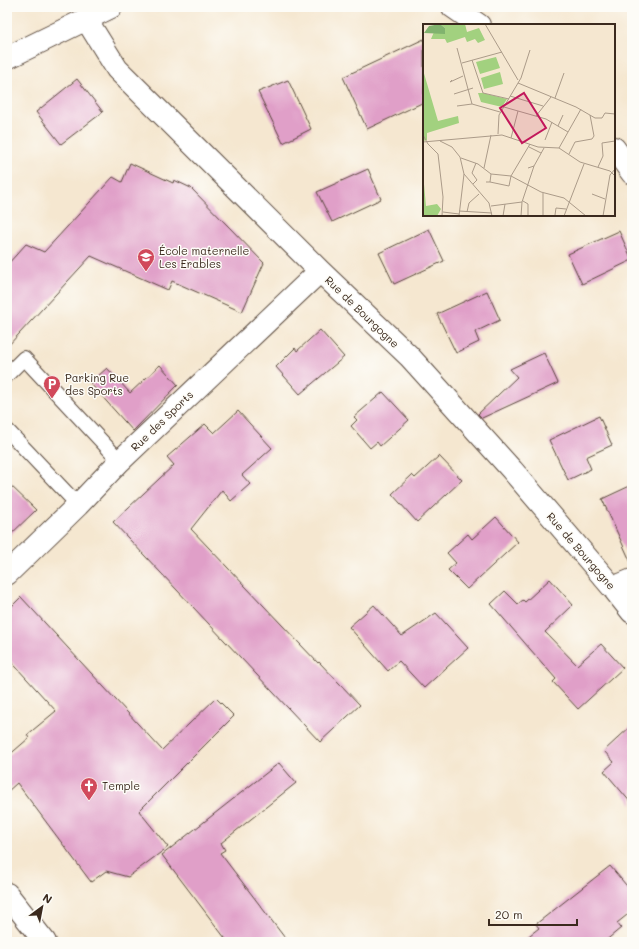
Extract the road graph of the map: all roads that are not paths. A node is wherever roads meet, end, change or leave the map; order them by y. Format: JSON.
{"nodes":[{"id":1,"x":111,"y":7,"type":"edge"},
{"id":2,"x":453,"y":7,"type":"edge"},
{"id":3,"x":86,"y":19,"type":"junction"},
{"id":4,"x":478,"y":24,"type":"edge"},
{"id":5,"x":7,"y":58,"type":"edge"},
{"id":6,"x":615,"y":149,"type":"edge"},
{"id":7,"x":632,"y":172,"type":"edge"},
{"id":8,"x":320,"y":271,"type":"junction"},
{"id":9,"x":7,"y":375,"type":"edge"},
{"id":10,"x":7,"y":430,"type":"edge"},
{"id":11,"x":120,"y":461,"type":"junction"},
{"id":12,"x":78,"y":505,"type":"junction"},
{"id":13,"x":7,"y":574,"type":"edge"},
{"id":14,"x":623,"y":584,"type":"edge"},
{"id":15,"x":632,"y":612,"type":"edge"},
{"id":16,"x":7,"y":894,"type":"edge"},
{"id":17,"x":45,"y":942,"type":"edge"}],
"edges":[{"from":1,"to":3,"type":"street"},
{"from":2,"to":4,"type":"street"},
{"from":3,"to":5,"type":"street"},
{"from":3,"to":8,"type":"street","name":"Rue de Bourgogne"},
{"from":6,"to":7,"type":"street"},
{"from":8,"to":11,"type":"street","name":"Rue des Sports"},
{"from":8,"to":14,"type":"street","name":"Rue de Bourgogne"},
{"from":9,"to":11,"type":"lane"},
{"from":10,"to":12,"type":"lane"},
{"from":11,"to":12,"type":"street","name":"Rue des Sports"},
{"from":12,"to":13,"type":"street","name":"Rue des Sports"},
{"from":14,"to":15,"type":"street","name":"Rue de Bourgogne"},
{"from":16,"to":17,"type":"street"}]}
